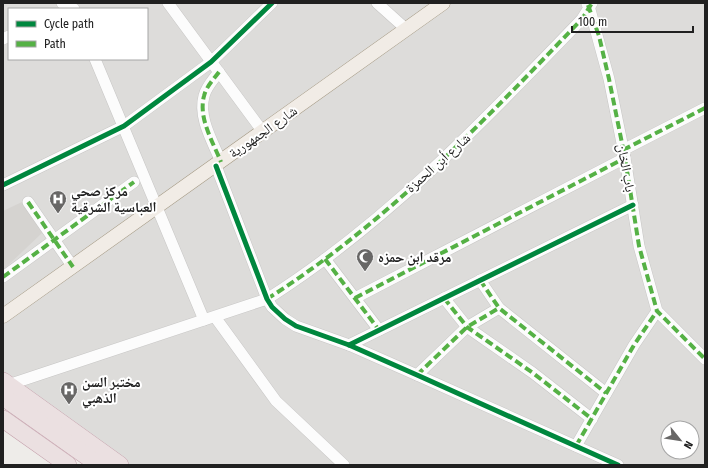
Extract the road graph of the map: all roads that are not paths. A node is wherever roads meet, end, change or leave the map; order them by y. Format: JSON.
{"nodes":[{"id":1,"x":80,"y":3,"type":"edge"},
{"id":2,"x":168,"y":3,"type":"edge"},
{"id":3,"x":272,"y":3,"type":"edge"},
{"id":4,"x":377,"y":3,"type":"edge"},
{"id":5,"x":443,"y":3,"type":"edge"},
{"id":6,"x":589,"y":4,"type":"edge"},
{"id":7,"x":67,"y":7,"type":"edge"},
{"id":8,"x":406,"y":30,"type":"junction"},
{"id":9,"x":96,"y":60,"type":"edge"},
{"id":10,"x":211,"y":62,"type":"junction"},
{"id":11,"x":219,"y":72,"type":"junction"},
{"id":12,"x":705,"y":108,"type":"edge"},
{"id":13,"x":124,"y":126,"type":"junction"},
{"id":14,"x":263,"y":132,"type":"junction"},
{"id":15,"x":624,"y":154,"type":"junction"},
{"id":16,"x":218,"y":164,"type":"junction"},
{"id":17,"x":134,"y":182,"type":"dead end"},
{"id":18,"x":3,"y":185,"type":"edge"},
{"id":19,"x":28,"y":202,"type":"dead end"},
{"id":20,"x":158,"y":206,"type":"junction"},
{"id":21,"x":633,"y":206,"type":"junction"},
{"id":22,"x":54,"y":240,"type":"junction"},
{"id":23,"x":325,"y":259,"type":"junction"},
{"id":24,"x":73,"y":267,"type":"junction"},
{"id":25,"x":3,"y":278,"type":"edge"},
{"id":26,"x":480,"y":280,"type":"junction"},
{"id":27,"x":355,"y":298,"type":"junction"},
{"id":28,"x":444,"y":298,"type":"junction"},
{"id":29,"x":267,"y":299,"type":"junction"},
{"id":30,"x":499,"y":308,"type":"junction"},
{"id":31,"x":657,"y":311,"type":"junction"},
{"id":32,"x":7,"y":312,"type":"edge"},
{"id":33,"x":215,"y":317,"type":"junction"},
{"id":34,"x":204,"y":320,"type":"junction"},
{"id":35,"x":467,"y":327,"type":"junction"},
{"id":36,"x":379,"y":330,"type":"junction"},
{"id":37,"x":349,"y":345,"type":"junction"},
{"id":38,"x":705,"y":359,"type":"edge"},
{"id":39,"x":417,"y":375,"type":"junction"},
{"id":40,"x":5,"y":388,"type":"edge"},
{"id":41,"x":606,"y":393,"type":"junction"},
{"id":42,"x":3,"y":407,"type":"edge"},
{"id":43,"x":3,"y":419,"type":"edge"},
{"id":44,"x":592,"y":419,"type":"junction"},
{"id":45,"x":576,"y":446,"type":"junction"},
{"id":46,"x":68,"y":465,"type":"edge"},
{"id":47,"x":86,"y":465,"type":"edge"},
{"id":48,"x":99,"y":465,"type":"edge"},
{"id":49,"x":120,"y":465,"type":"edge"},
{"id":50,"x":344,"y":465,"type":"edge"},
{"id":51,"x":618,"y":465,"type":"edge"}],
"edges":[{"from":1,"to":7,"type":"street"},
{"from":2,"to":10,"type":"street"},
{"from":3,"to":10,"type":"street"},
{"from":4,"to":8,"type":"street"},
{"from":5,"to":8,"type":"main road","name":"شارع الجمهورية"},
{"from":6,"to":15,"type":"street","name":"باب الخان"},
{"from":6,"to":23,"type":"street","name":"شارع أبن الحمزة"},
{"from":8,"to":14,"type":"main road","name":"شارع الجمهورية"},
{"from":9,"to":13,"type":"street"},
{"from":10,"to":11,"type":"street"},
{"from":10,"to":13,"type":"street"},
{"from":11,"to":14,"type":"street"},
{"from":11,"to":16,"type":"street"},
{"from":12,"to":15,"type":"street"},
{"from":13,"to":18,"type":"street"},
{"from":13,"to":20,"type":"street"},
{"from":14,"to":16,"type":"main road","name":"شارع الجمهورية"},
{"from":15,"to":21,"type":"street","name":"باب الخان"},
{"from":15,"to":27,"type":"street"},
{"from":16,"to":20,"type":"main road","name":"شارع الجمهورية"},
{"from":16,"to":29,"type":"street"},
{"from":17,"to":22,"type":"street"},
{"from":19,"to":22,"type":"street"},
{"from":20,"to":24,"type":"main road","name":"شارع الجمهورية"},
{"from":20,"to":34,"type":"street"},
{"from":21,"to":26,"type":"street"},
{"from":21,"to":31,"type":"street","name":"باب الخان"},
{"from":22,"to":24,"type":"street"},
{"from":22,"to":25,"type":"street"},
{"from":23,"to":27,"type":"street"},
{"from":23,"to":29,"type":"street","name":"شارع أبن الحمزة"},
{"from":24,"to":32,"type":"main road","name":"شارع الجمهورية"},
{"from":26,"to":28,"type":"street"},
{"from":26,"to":30,"type":"street"},
{"from":27,"to":36,"type":"street"},
{"from":28,"to":35,"type":"street"},
{"from":28,"to":36,"type":"street"},
{"from":29,"to":33,"type":"street","name":"شارع أبن الحمزة"},
{"from":29,"to":37,"type":"street"},
{"from":30,"to":35,"type":"street"},
{"from":30,"to":41,"type":"street"},
{"from":31,"to":38,"type":"street","name":"باب الخان"},
{"from":31,"to":41,"type":"street"},
{"from":33,"to":34,"type":"street","name":"شارع أبن الحمزة"},
{"from":33,"to":50,"type":"street"},
{"from":34,"to":40,"type":"street","name":"شارع أبن الحمزة"},
{"from":35,"to":39,"type":"street"},
{"from":35,"to":44,"type":"street"},
{"from":36,"to":37,"type":"street"},
{"from":37,"to":39,"type":"street"},
{"from":39,"to":45,"type":"street"},
{"from":40,"to":48,"type":"highway"},
{"from":40,"to":49,"type":"highway"},
{"from":41,"to":44,"type":"street"},
{"from":42,"to":47,"type":"highway"},
{"from":43,"to":46,"type":"highway"},
{"from":44,"to":45,"type":"street"},
{"from":45,"to":51,"type":"street"}]}
